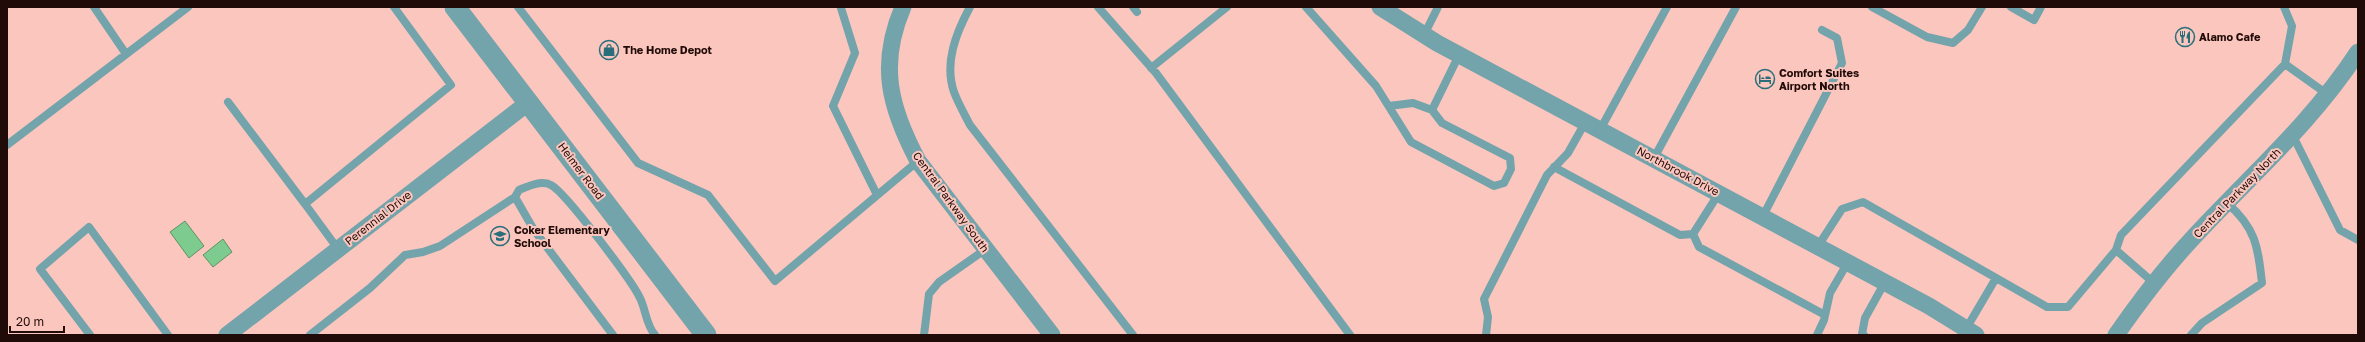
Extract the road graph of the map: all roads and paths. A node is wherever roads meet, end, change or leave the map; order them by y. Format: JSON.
{"nodes":[{"id":1,"x":94,"y":7,"type":"edge"},
{"id":2,"x":188,"y":7,"type":"edge"},
{"id":3,"x":394,"y":7,"type":"edge"},
{"id":4,"x":456,"y":7,"type":"edge"},
{"id":5,"x":518,"y":7,"type":"edge"},
{"id":6,"x":842,"y":7,"type":"edge"},
{"id":7,"x":970,"y":7,"type":"edge"},
{"id":8,"x":1098,"y":7,"type":"edge"},
{"id":9,"x":1227,"y":7,"type":"edge"},
{"id":10,"x":1306,"y":7,"type":"edge"},
{"id":11,"x":1380,"y":7,"type":"edge"},
{"id":12,"x":1438,"y":7,"type":"edge"},
{"id":13,"x":1667,"y":7,"type":"edge"},
{"id":14,"x":1736,"y":7,"type":"edge"},
{"id":15,"x":1872,"y":7,"type":"edge"},
{"id":16,"x":1982,"y":7,"type":"edge"},
{"id":17,"x":2011,"y":7,"type":"edge"},
{"id":18,"x":2042,"y":7,"type":"edge"},
{"id":19,"x":2284,"y":7,"type":"edge"},
{"id":20,"x":900,"y":8,"type":"edge"},
{"id":21,"x":1822,"y":30,"type":"dead end"},
{"id":22,"x":1424,"y":35,"type":"junction"},
{"id":23,"x":2358,"y":52,"type":"edge"},
{"id":24,"x":126,"y":54,"type":"junction"},
{"id":25,"x":1459,"y":54,"type":"junction"},
{"id":26,"x":2285,"y":64,"type":"junction"},
{"id":27,"x":1151,"y":68,"type":"junction"},
{"id":28,"x":2327,"y":94,"type":"junction"},
{"id":29,"x":228,"y":102,"type":"dead end"},
{"id":30,"x":529,"y":102,"type":"junction"},
{"id":31,"x":1389,"y":106,"type":"junction"},
{"id":32,"x":1432,"y":110,"type":"junction"},
{"id":33,"x":1593,"y":125,"type":"junction"},
{"id":34,"x":2293,"y":136,"type":"junction"},
{"id":35,"x":7,"y":145,"type":"edge"},
{"id":36,"x":1654,"y":158,"type":"junction"},
{"id":37,"x":918,"y":161,"type":"junction"},
{"id":38,"x":1554,"y":167,"type":"junction"},
{"id":39,"x":1719,"y":192,"type":"junction"},
{"id":40,"x":878,"y":195,"type":"junction"},
{"id":41,"x":515,"y":197,"type":"junction"},
{"id":42,"x":2227,"y":203,"type":"junction"},
{"id":43,"x":305,"y":204,"type":"junction"},
{"id":44,"x":1763,"y":216,"type":"junction"},
{"id":45,"x":1693,"y":234,"type":"junction"},
{"id":46,"x":2358,"y":240,"type":"edge"},
{"id":47,"x":1818,"y":246,"type":"junction"},
{"id":48,"x":338,"y":249,"type":"junction"},
{"id":49,"x":986,"y":249,"type":"junction"},
{"id":50,"x":2116,"y":250,"type":"junction"},
{"id":51,"x":1848,"y":262,"type":"junction"},
{"id":52,"x":1996,"y":278,"type":"junction"},
{"id":53,"x":1886,"y":282,"type":"junction"},
{"id":54,"x":2156,"y":284,"type":"junction"},
{"id":55,"x":1825,"y":315,"type":"junction"},
{"id":56,"x":1971,"y":332,"type":"edge"},
{"id":57,"x":90,"y":335,"type":"edge"},
{"id":58,"x":168,"y":335,"type":"edge"},
{"id":59,"x":226,"y":335,"type":"edge"},
{"id":60,"x":310,"y":335,"type":"edge"},
{"id":61,"x":613,"y":335,"type":"edge"},
{"id":62,"x":654,"y":335,"type":"edge"},
{"id":63,"x":706,"y":335,"type":"edge"},
{"id":64,"x":924,"y":335,"type":"edge"},
{"id":65,"x":1052,"y":335,"type":"edge"},
{"id":66,"x":1132,"y":335,"type":"edge"},
{"id":67,"x":1350,"y":335,"type":"edge"},
{"id":68,"x":1486,"y":335,"type":"edge"},
{"id":69,"x":1817,"y":335,"type":"edge"},
{"id":70,"x":1862,"y":335,"type":"edge"},
{"id":71,"x":2116,"y":335,"type":"edge"},
{"id":72,"x":2191,"y":335,"type":"edge"}],
"edges":[{"from":1,"to":24,"type":"lane"},
{"from":2,"to":24,"type":"lane"},
{"from":3,"to":43,"type":"lane"},
{"from":4,"to":30,"type":"street","name":"Heimer Road"},
{"from":5,"to":40,"type":"lane"},
{"from":6,"to":40,"type":"lane"},
{"from":7,"to":66,"type":"lane"},
{"from":8,"to":27,"type":"lane"},
{"from":9,"to":27,"type":"lane"},
{"from":10,"to":31,"type":"lane"},
{"from":11,"to":22,"type":"street","name":"Northbrook Drive"},
{"from":12,"to":22,"type":"lane"},
{"from":13,"to":33,"type":"lane"},
{"from":14,"to":36,"type":"lane"},
{"from":15,"to":16,"type":"lane"},
{"from":17,"to":18,"type":"lane"},
{"from":19,"to":26,"type":"lane"},
{"from":20,"to":37,"type":"street","name":"Central Parkway South"},
{"from":21,"to":44,"type":"lane"},
{"from":22,"to":25,"type":"street","name":"Northbrook Drive"},
{"from":23,"to":28,"type":"street","name":"Central Parkway North"},
{"from":24,"to":35,"type":"lane"},
{"from":25,"to":32,"type":"lane"},
{"from":25,"to":33,"type":"street","name":"Northbrook Drive"},
{"from":26,"to":28,"type":"lane"},
{"from":26,"to":50,"type":"lane"},
{"from":27,"to":67,"type":"lane"},
{"from":28,"to":34,"type":"street","name":"Central Parkway North"},
{"from":29,"to":43,"type":"lane"},
{"from":30,"to":48,"type":"street","name":"Perennial Drive"},
{"from":30,"to":63,"type":"street","name":"Heimer Road"},
{"from":31,"to":32,"type":"lane"},
{"from":31,"to":32,"type":"lane"},
{"from":33,"to":36,"type":"street","name":"Northbrook Drive"},
{"from":33,"to":38,"type":"lane"},
{"from":34,"to":42,"type":"street","name":"Central Parkway North"},
{"from":34,"to":46,"type":"lane"},
{"from":36,"to":39,"type":"street","name":"Northbrook Drive"},
{"from":37,"to":40,"type":"lane"},
{"from":37,"to":49,"type":"street","name":"Central Parkway South"},
{"from":38,"to":45,"type":"lane"},
{"from":38,"to":68,"type":"lane"},
{"from":39,"to":44,"type":"street","name":"Northbrook Drive"},
{"from":39,"to":45,"type":"lane"},
{"from":41,"to":60,"type":"lane"},
{"from":41,"to":61,"type":"lane"},
{"from":41,"to":62,"type":"lane"},
{"from":42,"to":54,"type":"street","name":"Central Parkway North"},
{"from":42,"to":72,"type":"lane"},
{"from":43,"to":48,"type":"lane"},
{"from":44,"to":47,"type":"street","name":"Northbrook Drive"},
{"from":45,"to":55,"type":"lane"},
{"from":47,"to":51,"type":"street","name":"Northbrook Drive"},
{"from":47,"to":52,"type":"lane"},
{"from":48,"to":59,"type":"street","name":"Perennial Drive"},
{"from":49,"to":64,"type":"lane"},
{"from":49,"to":65,"type":"street","name":"Central Parkway South"},
{"from":50,"to":52,"type":"lane"},
{"from":50,"to":54,"type":"lane"},
{"from":51,"to":53,"type":"street","name":"Northbrook Drive"},
{"from":51,"to":55,"type":"lane"},
{"from":52,"to":56,"type":"lane"},
{"from":53,"to":56,"type":"street","name":"Northbrook Drive"},
{"from":53,"to":70,"type":"lane"},
{"from":54,"to":71,"type":"street","name":"Central Parkway North"},
{"from":55,"to":69,"type":"lane"},
{"from":57,"to":58,"type":"lane"}]}
